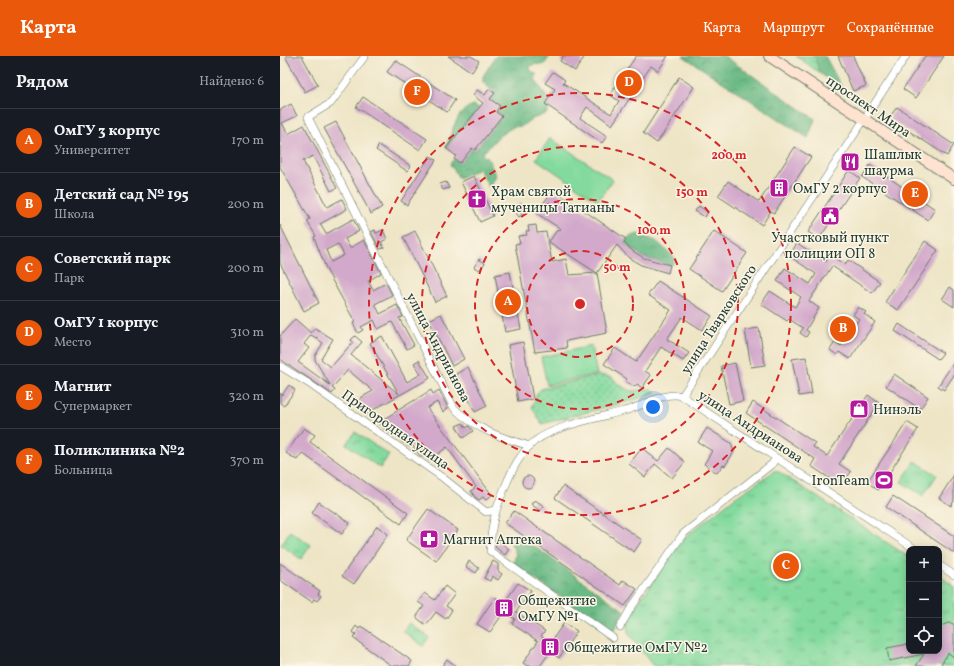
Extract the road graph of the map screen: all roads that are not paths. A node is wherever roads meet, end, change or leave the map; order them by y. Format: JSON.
{"nodes":[{"id":1,"x":365,"y":56,"type":"edge"},
{"id":2,"x":769,"y":56,"type":"edge"},
{"id":3,"x":906,"y":56,"type":"edge"},
{"id":4,"x":864,"y":120,"type":"junction"},
{"id":5,"x":954,"y":180,"type":"edge"},
{"id":6,"x":280,"y":366,"type":"edge"},
{"id":7,"x":682,"y":396,"type":"junction"},
{"id":8,"x":530,"y":446,"type":"junction"},
{"id":9,"x":776,"y":458,"type":"junction"},
{"id":10,"x":495,"y":510,"type":"junction"},
{"id":11,"x":910,"y":546,"type":"edge"},
{"id":12,"x":942,"y":567,"type":"edge"},
{"id":13,"x":954,"y":575,"type":"edge"},
{"id":14,"x":620,"y":627,"type":"dead end"},
{"id":15,"x":613,"y":638,"type":"dead end"}],
"edges":[{"from":1,"to":8,"type":"street","name":"улица Андрианова"},
{"from":2,"to":4,"type":"main road","name":"проспект Мира"},
{"from":3,"to":4,"type":"street","name":"улица Тварковского"},
{"from":4,"to":5,"type":"main road","name":"проспект Мира"},
{"from":4,"to":7,"type":"street","name":"улица Тварковского"},
{"from":6,"to":10,"type":"street","name":"Пригородная улица"},
{"from":7,"to":8,"type":"street","name":"улица Андрианова"},
{"from":7,"to":9,"type":"street","name":"улица Андрианова"},
{"from":8,"to":10,"type":"street"},
{"from":9,"to":11,"type":"street","name":"улица Андрианова"},
{"from":9,"to":14,"type":"street"},
{"from":10,"to":15,"type":"street"},
{"from":12,"to":13,"type":"street"}]}
